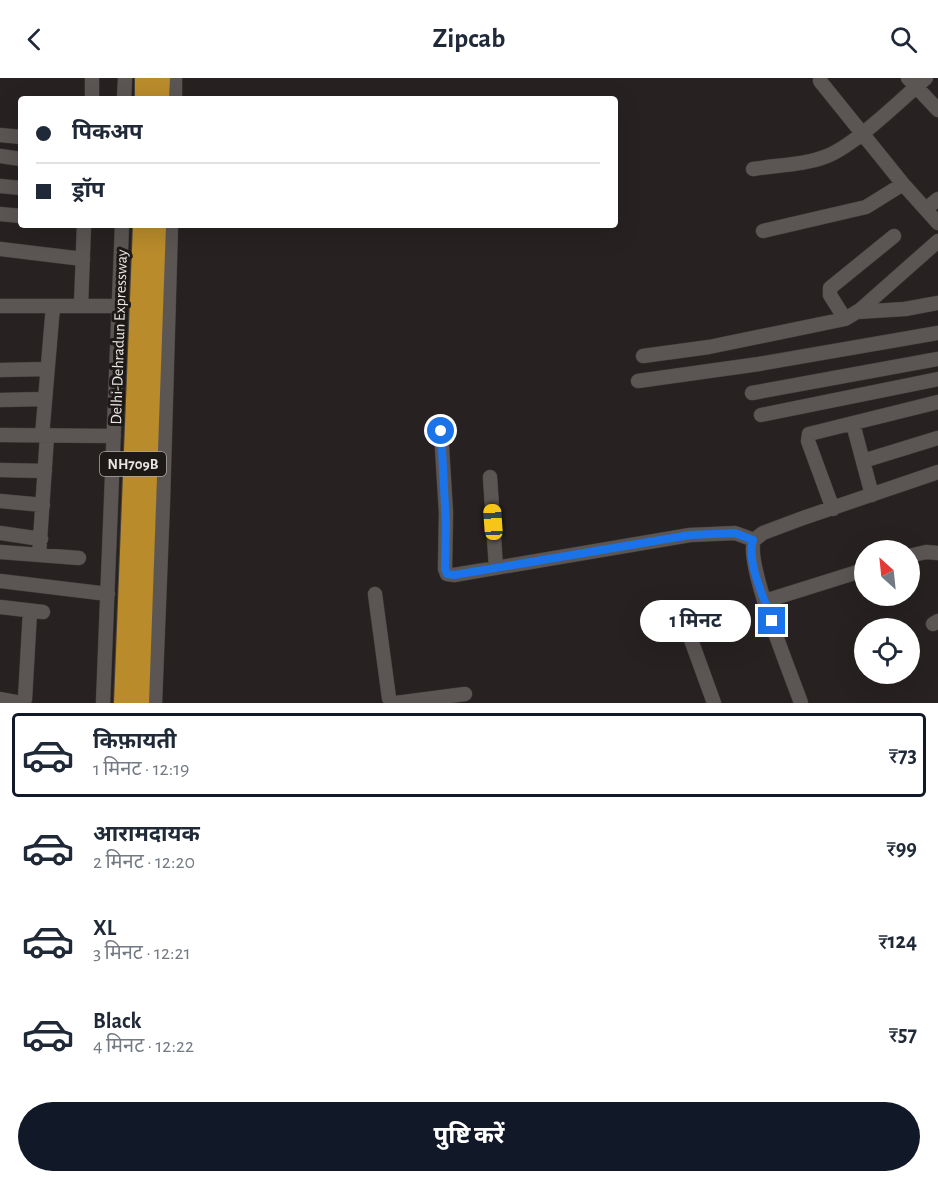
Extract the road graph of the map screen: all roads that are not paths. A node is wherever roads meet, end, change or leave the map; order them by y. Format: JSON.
{"nodes":[{"id":1,"x":92,"y":78,"type":"edge"},
{"id":2,"x":125,"y":78,"type":"edge"},
{"id":3,"x":144,"y":78,"type":"edge"},
{"id":4,"x":161,"y":78,"type":"edge"},
{"id":5,"x":176,"y":78,"type":"edge"},
{"id":6,"x":820,"y":81,"type":"dead end"},
{"id":7,"x":917,"y":81,"type":"edge"},
{"id":8,"x":92,"y":96,"type":"edge"},
{"id":9,"x":124,"y":96,"type":"edge"},
{"id":10,"x":144,"y":96,"type":"edge"},
{"id":11,"x":160,"y":96,"type":"edge"},
{"id":12,"x":175,"y":96,"type":"edge"},
{"id":13,"x":938,"y":110,"type":"edge"},
{"id":14,"x":862,"y":133,"type":"junction"},
{"id":15,"x":0,"y":135,"type":"edge"},
{"id":16,"x":18,"y":137,"type":"edge"},
{"id":17,"x":0,"y":156,"type":"edge"},
{"id":18,"x":18,"y":159,"type":"edge"},
{"id":19,"x":753,"y":169,"type":"dead end"},
{"id":20,"x":903,"y":184,"type":"junction"},
{"id":21,"x":0,"y":186,"type":"edge"},
{"id":22,"x":18,"y":188,"type":"edge"},
{"id":23,"x":938,"y":199,"type":"edge"},
{"id":24,"x":926,"y":209,"type":"junction"},
{"id":25,"x":0,"y":214,"type":"edge"},
{"id":26,"x":18,"y":216,"type":"edge"},
{"id":27,"x":938,"y":223,"type":"edge"},
{"id":28,"x":84,"y":228,"type":"edge"},
{"id":29,"x":122,"y":228,"type":"edge"},
{"id":30,"x":142,"y":228,"type":"edge"},
{"id":31,"x":157,"y":228,"type":"edge"},
{"id":32,"x":171,"y":228,"type":"edge"},
{"id":33,"x":763,"y":231,"type":"dead end"},
{"id":34,"x":894,"y":236,"type":"dead end"},
{"id":35,"x":936,"y":247,"type":"edge"},
{"id":36,"x":0,"y":249,"type":"edge"},
{"id":37,"x":83,"y":259,"type":"junction"},
{"id":38,"x":938,"y":303,"type":"edge"},
{"id":39,"x":0,"y":306,"type":"edge"},
{"id":40,"x":53,"y":306,"type":"junction"},
{"id":41,"x":81,"y":306,"type":"junction"},
{"id":42,"x":120,"y":306,"type":"junction"},
{"id":43,"x":851,"y":315,"type":"junction"},
{"id":44,"x":938,"y":333,"type":"edge"},
{"id":45,"x":643,"y":356,"type":"dead end"},
{"id":46,"x":938,"y":359,"type":"edge"},
{"id":47,"x":47,"y":369,"type":"junction"},
{"id":48,"x":0,"y":370,"type":"edge"},
{"id":49,"x":938,"y":379,"type":"edge"},
{"id":50,"x":638,"y":381,"type":"dead end"},
{"id":51,"x":752,"y":393,"type":"dead end"},
{"id":52,"x":0,"y":399,"type":"edge"},
{"id":53,"x":44,"y":399,"type":"junction"},
{"id":54,"x":938,"y":402,"type":"edge"},
{"id":55,"x":761,"y":415,"type":"dead end"},
{"id":56,"x":853,"y":424,"type":"junction"},
{"id":57,"x":441,"y":431,"type":"dead end"},
{"id":58,"x":0,"y":435,"type":"edge"},
{"id":59,"x":44,"y":436,"type":"junction"},
{"id":60,"x":114,"y":436,"type":"junction"},
{"id":61,"x":938,"y":438,"type":"edge"},
{"id":62,"x":863,"y":461,"type":"junction"},
{"id":63,"x":0,"y":470,"type":"edge"},
{"id":64,"x":45,"y":471,"type":"junction"},
{"id":65,"x":938,"y":472,"type":"edge"},
{"id":66,"x":490,"y":477,"type":"dead end"},
{"id":67,"x":872,"y":495,"type":"junction"},
{"id":68,"x":0,"y":501,"type":"edge"},
{"id":69,"x":43,"y":505,"type":"junction"},
{"id":70,"x":833,"y":509,"type":"junction"},
{"id":71,"x":0,"y":533,"type":"edge"},
{"id":72,"x":41,"y":539,"type":"junction"},
{"id":73,"x":753,"y":540,"type":"junction"},
{"id":74,"x":0,"y":552,"type":"edge"},
{"id":75,"x":920,"y":553,"type":"edge"},
{"id":76,"x":938,"y":553,"type":"edge"},
{"id":77,"x":39,"y":555,"type":"junction"},
{"id":78,"x":79,"y":558,"type":"dead end"},
{"id":79,"x":496,"y":568,"type":"junction"},
{"id":80,"x":854,"y":573,"type":"edge"},
{"id":81,"x":0,"y":581,"type":"edge"},
{"id":82,"x":108,"y":594,"type":"junction"},
{"id":83,"x":375,"y":594,"type":"dead end"},
{"id":84,"x":765,"y":601,"type":"junction"},
{"id":85,"x":0,"y":607,"type":"edge"},
{"id":86,"x":690,"y":637,"type":"dead end"},
{"id":87,"x":465,"y":694,"type":"dead end"},
{"id":88,"x":0,"y":699,"type":"edge"},
{"id":89,"x":416,"y":701,"type":"edge"},
{"id":90,"x":21,"y":703,"type":"edge"},
{"id":91,"x":103,"y":703,"type":"edge"},
{"id":92,"x":123,"y":703,"type":"edge"},
{"id":93,"x":141,"y":703,"type":"edge"},
{"id":94,"x":154,"y":703,"type":"edge"},
{"id":95,"x":395,"y":703,"type":"edge"},
{"id":96,"x":714,"y":703,"type":"edge"},
{"id":97,"x":801,"y":703,"type":"edge"}],
"edges":[{"from":1,"to":8,"type":"street"},
{"from":2,"to":9,"type":"street"},
{"from":3,"to":10,"type":"highway"},
{"from":4,"to":11,"type":"highway"},
{"from":5,"to":12,"type":"street"},
{"from":6,"to":14,"type":"street"},
{"from":7,"to":13,"type":"street"},
{"from":7,"to":14,"type":"street"},
{"from":14,"to":19,"type":"street"},
{"from":14,"to":20,"type":"street"},
{"from":15,"to":16,"type":"street"},
{"from":17,"to":18,"type":"street"},
{"from":20,"to":24,"type":"street"},
{"from":20,"to":33,"type":"street"},
{"from":21,"to":22,"type":"street"},
{"from":23,"to":24,"type":"street"},
{"from":24,"to":27,"type":"street"},
{"from":25,"to":26,"type":"street"},
{"from":28,"to":37,"type":"street"},
{"from":29,"to":42,"type":"street"},
{"from":30,"to":92,"type":"highway","name":"Delhi-Dehradun Expressway","number":"NH709B"},
{"from":31,"to":93,"type":"highway","number":"NH709B"},
{"from":32,"to":94,"type":"street"},
{"from":34,"to":43,"type":"street"},
{"from":35,"to":43,"type":"street"},
{"from":36,"to":37,"type":"street"},
{"from":37,"to":41,"type":"street"},
{"from":38,"to":43,"type":"street"},
{"from":39,"to":40,"type":"street"},
{"from":40,"to":41,"type":"street"},
{"from":40,"to":47,"type":"street"},
{"from":41,"to":42,"type":"street"},
{"from":42,"to":60,"type":"street"},
{"from":43,"to":45,"type":"street"},
{"from":44,"to":50,"type":"street"},
{"from":46,"to":51,"type":"street"},
{"from":47,"to":48,"type":"street"},
{"from":47,"to":53,"type":"street"},
{"from":49,"to":55,"type":"street"},
{"from":52,"to":53,"type":"street"},
{"from":53,"to":59,"type":"street"},
{"from":54,"to":56,"type":"street"},
{"from":56,"to":62,"type":"street"},
{"from":56,"to":70,"type":"street"},
{"from":57,"to":79,"type":"street"},
{"from":58,"to":59,"type":"street"},
{"from":59,"to":60,"type":"street"},
{"from":59,"to":64,"type":"street"},
{"from":60,"to":82,"type":"street"},
{"from":61,"to":62,"type":"street"},
{"from":62,"to":67,"type":"street"},
{"from":63,"to":64,"type":"street"},
{"from":64,"to":69,"type":"street"},
{"from":65,"to":67,"type":"street"},
{"from":66,"to":79,"type":"street"},
{"from":67,"to":70,"type":"street"},
{"from":68,"to":69,"type":"street"},
{"from":69,"to":72,"type":"street"},
{"from":70,"to":73,"type":"street"},
{"from":71,"to":72,"type":"street"},
{"from":72,"to":77,"type":"street"},
{"from":73,"to":79,"type":"street"},
{"from":73,"to":84,"type":"street"},
{"from":74,"to":77,"type":"street"},
{"from":75,"to":76,"type":"street"},
{"from":77,"to":78,"type":"street"},
{"from":80,"to":84,"type":"street"},
{"from":81,"to":82,"type":"street"},
{"from":82,"to":91,"type":"street"},
{"from":83,"to":95,"type":"street"},
{"from":84,"to":97,"type":"street"},
{"from":85,"to":90,"type":"street"},
{"from":86,"to":96,"type":"street"},
{"from":87,"to":89,"type":"street"},
{"from":88,"to":90,"type":"street"},
{"from":89,"to":95,"type":"street"}]}
